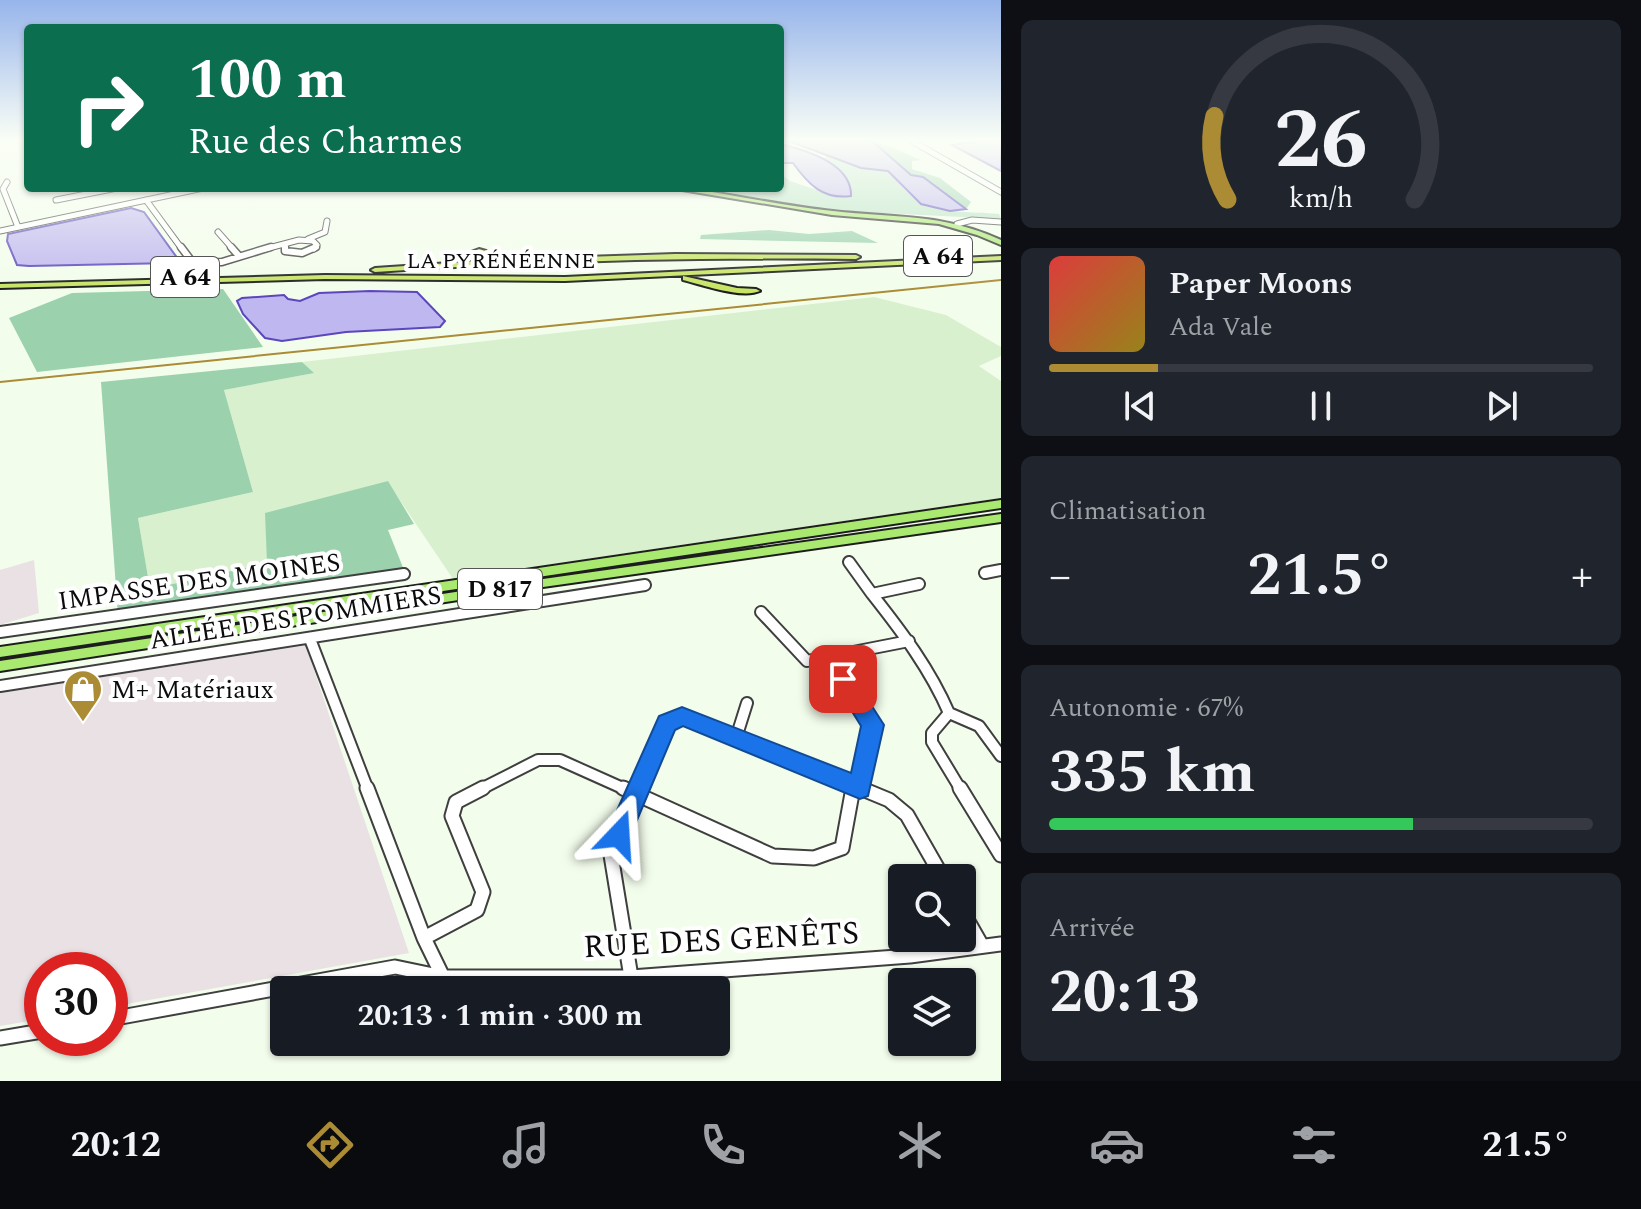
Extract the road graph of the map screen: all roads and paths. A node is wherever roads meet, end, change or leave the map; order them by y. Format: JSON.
{"nodes":[{"id":1,"x":5,"y":191,"type":"edge"},
{"id":2,"x":97,"y":192,"type":"edge"},
{"id":3,"x":184,"y":192,"type":"edge"},
{"id":4,"x":699,"y":192,"type":"edge"},
{"id":5,"x":56,"y":200,"type":"dead end"},
{"id":6,"x":146,"y":200,"type":"junction"},
{"id":7,"x":327,"y":221,"type":"dead end"},
{"id":8,"x":1001,"y":222,"type":"edge"},
{"id":9,"x":957,"y":224,"type":"junction"},
{"id":10,"x":18,"y":227,"type":"junction"},
{"id":11,"x":0,"y":231,"type":"edge"},
{"id":12,"x":218,"y":232,"type":"dead end"},
{"id":13,"x":308,"y":239,"type":"junction"},
{"id":14,"x":1001,"y":243,"type":"edge"},
{"id":15,"x":285,"y":244,"type":"junction"},
{"id":16,"x":536,"y":250,"type":"dead end"},
{"id":17,"x":458,"y":252,"type":"dead end"},
{"id":18,"x":239,"y":256,"type":"junction"},
{"id":19,"x":1001,"y":256,"type":"edge"},
{"id":20,"x":478,"y":257,"type":"junction"},
{"id":21,"x":508,"y":258,"type":"junction"},
{"id":22,"x":839,"y":265,"type":"junction"},
{"id":23,"x":664,"y":275,"type":"junction"},
{"id":24,"x":802,"y":277,"type":"dead end"},
{"id":25,"x":0,"y":284,"type":"edge"},
{"id":26,"x":756,"y":291,"type":"dead end"},
{"id":27,"x":1001,"y":504,"type":"edge"},
{"id":28,"x":1001,"y":518,"type":"edge"},
{"id":29,"x":849,"y":562,"type":"dead end"},
{"id":30,"x":1001,"y":570,"type":"edge"},
{"id":31,"x":985,"y":573,"type":"dead end"},
{"id":32,"x":404,"y":574,"type":"dead end"},
{"id":33,"x":919,"y":584,"type":"dead end"},
{"id":34,"x":645,"y":585,"type":"dead end"},
{"id":35,"x":872,"y":594,"type":"junction"},
{"id":36,"x":761,"y":612,"type":"dead end"},
{"id":37,"x":0,"y":632,"type":"edge"},
{"id":38,"x":310,"y":639,"type":"junction"},
{"id":39,"x":909,"y":641,"type":"junction"},
{"id":40,"x":0,"y":652,"type":"edge"},
{"id":41,"x":0,"y":666,"type":"edge"},
{"id":42,"x":843,"y":679,"type":"dead end"},
{"id":43,"x":0,"y":686,"type":"edge"},
{"id":44,"x":747,"y":703,"type":"dead end"},
{"id":45,"x":949,"y":713,"type":"junction"},
{"id":46,"x":736,"y":738,"type":"junction"},
{"id":47,"x":1001,"y":756,"type":"edge"},
{"id":48,"x":857,"y":786,"type":"junction"},
{"id":49,"x":634,"y":795,"type":"junction"},
{"id":50,"x":1001,"y":855,"type":"edge"},
{"id":51,"x":935,"y":864,"type":"edge"},
{"id":52,"x":976,"y":936,"type":"edge"},
{"id":53,"x":424,"y":938,"type":"junction"},
{"id":54,"x":1001,"y":944,"type":"edge"},
{"id":55,"x":982,"y":946,"type":"junction"},
{"id":56,"x":346,"y":976,"type":"edge"},
{"id":57,"x":438,"y":976,"type":"edge"},
{"id":58,"x":443,"y":976,"type":"edge"},
{"id":59,"x":631,"y":976,"type":"edge"},
{"id":60,"x":644,"y":976,"type":"edge"},
{"id":61,"x":270,"y":990,"type":"edge"},
{"id":62,"x":128,"y":1016,"type":"edge"},
{"id":63,"x":24,"y":1034,"type":"edge"},
{"id":64,"x":0,"y":1038,"type":"edge"}],
"edges":[{"from":1,"to":10,"type":"street"},
{"from":2,"to":5,"type":"street"},
{"from":3,"to":6,"type":"street"},
{"from":4,"to":9,"type":"main road"},
{"from":6,"to":10,"type":"street"},
{"from":6,"to":18,"type":"street"},
{"from":7,"to":13,"type":"street"},
{"from":8,"to":9,"type":"street"},
{"from":9,"to":14,"type":"main road"},
{"from":10,"to":11,"type":"street"},
{"from":12,"to":18,"type":"street"},
{"from":13,"to":15,"type":"street"},
{"from":13,"to":15,"type":"street"},
{"from":15,"to":18,"type":"street"},
{"from":16,"to":21,"type":"highway"},
{"from":17,"to":20,"type":"highway"},
{"from":19,"to":21,"type":"highway","name":"LA PYRÉNÉENNE","number":"A 64"},
{"from":19,"to":22,"type":"highway","name":"LA PYRÉNÉENNE","number":"A 64"},
{"from":20,"to":21,"type":"highway","name":"LA PYRÉNÉENNE","number":"A 64"},
{"from":20,"to":21,"type":"highway"},
{"from":20,"to":25,"type":"highway","name":"LA PYRÉNÉENNE","number":"A 64"},
{"from":22,"to":23,"type":"highway","name":"LA PYRÉNÉENNE","number":"A 64"},
{"from":22,"to":24,"type":"highway"},
{"from":23,"to":25,"type":"highway","name":"LA PYRÉNÉENNE","number":"A 64"},
{"from":23,"to":26,"type":"highway"},
{"from":27,"to":40,"type":"main road","number":"D 817"},
{"from":28,"to":41,"type":"main road","number":"D 817"},
{"from":29,"to":35,"type":"street"},
{"from":30,"to":31,"type":"street"},
{"from":32,"to":37,"type":"street","name":"IMPASSE DES MOINES"},
{"from":33,"to":35,"type":"street"},
{"from":34,"to":38,"type":"street","name":"ALLÉE DES POMMIERS"},
{"from":35,"to":39,"type":"street"},
{"from":36,"to":39,"type":"street"},
{"from":38,"to":43,"type":"street","name":"ALLÉE DES POMMIERS"},
{"from":38,"to":53,"type":"street"},
{"from":39,"to":45,"type":"street"},
{"from":42,"to":48,"type":"street"},
{"from":44,"to":46,"type":"street"},
{"from":45,"to":47,"type":"street"},
{"from":45,"to":50,"type":"street"},
{"from":46,"to":48,"type":"street"},
{"from":46,"to":49,"type":"street"},
{"from":48,"to":49,"type":"street"},
{"from":48,"to":51,"type":"street"},
{"from":49,"to":53,"type":"street"},
{"from":49,"to":59,"type":"street"},
{"from":52,"to":55,"type":"street"},
{"from":53,"to":58,"type":"street"},
{"from":54,"to":55,"type":"street","name":"RUE DES GENÊTS"},
{"from":55,"to":60,"type":"street","name":"RUE DES GENÊTS"},
{"from":56,"to":57,"type":"street","name":"RUE DES GENÊTS"},
{"from":61,"to":62,"type":"street","name":"RUE DES GENÊTS"},
{"from":63,"to":64,"type":"street"}]}
